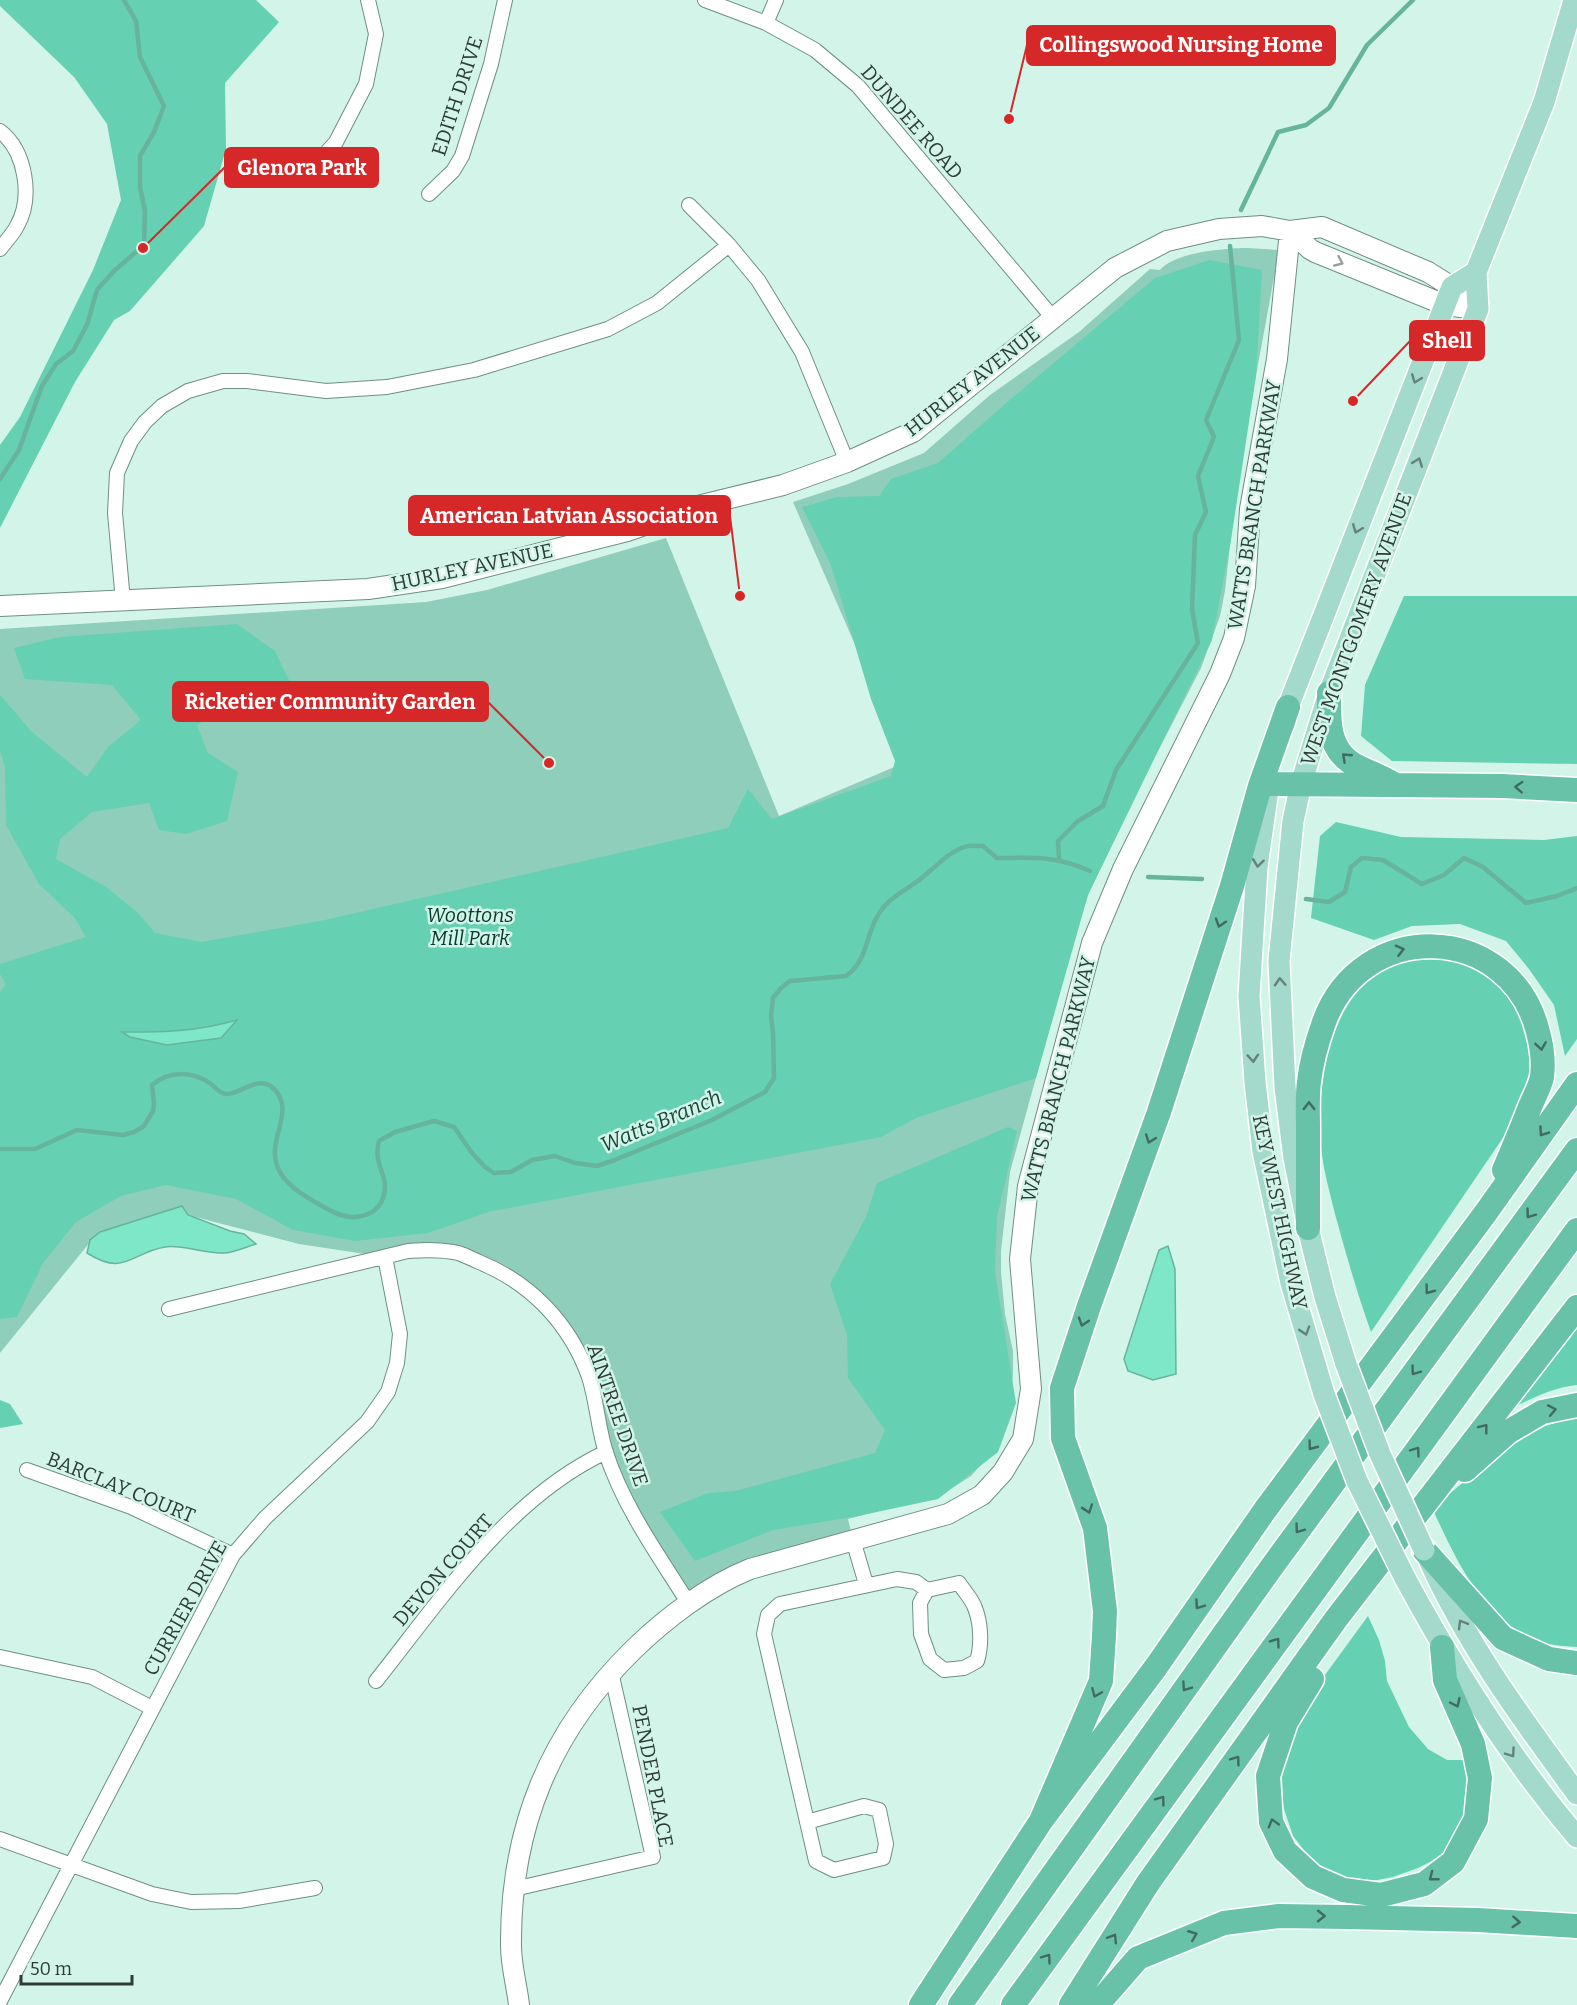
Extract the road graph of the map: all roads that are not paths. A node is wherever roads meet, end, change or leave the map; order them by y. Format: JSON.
{"nodes":[{"id":1,"x":368,"y":0,"type":"edge"},
{"id":2,"x":505,"y":0,"type":"edge"},
{"id":3,"x":705,"y":0,"type":"edge"},
{"id":4,"x":776,"y":0,"type":"edge"},
{"id":5,"x":1574,"y":0,"type":"edge"},
{"id":6,"x":766,"y":24,"type":"junction"},
{"id":7,"x":0,"y":132,"type":"edge"},
{"id":8,"x":309,"y":172,"type":"dead end"},
{"id":9,"x":429,"y":194,"type":"dead end"},
{"id":10,"x":689,"y":205,"type":"dead end"},
{"id":11,"x":1290,"y":231,"type":"junction"},
{"id":12,"x":729,"y":244,"type":"junction"},
{"id":13,"x":0,"y":249,"type":"edge"},
{"id":14,"x":1476,"y":272,"type":"junction"},
{"id":15,"x":1448,"y":296,"type":"junction"},
{"id":16,"x":1478,"y":309,"type":"junction"},
{"id":17,"x":1053,"y":318,"type":"junction"},
{"id":18,"x":847,"y":462,"type":"junction"},
{"id":19,"x":123,"y":601,"type":"junction"},
{"id":20,"x":0,"y":606,"type":"edge"},
{"id":21,"x":1329,"y":693,"type":"junction"},
{"id":22,"x":1288,"y":707,"type":"junction"},
{"id":23,"x":1269,"y":784,"type":"junction"},
{"id":24,"x":1301,"y":784,"type":"junction"},
{"id":25,"x":1397,"y":786,"type":"junction"},
{"id":26,"x":1577,"y":790,"type":"edge"},
{"id":27,"x":1577,"y":1084,"type":"edge"},
{"id":28,"x":1577,"y":1150,"type":"edge"},
{"id":29,"x":1487,"y":1211,"type":"junction"},
{"id":30,"x":1308,"y":1228,"type":"junction"},
{"id":31,"x":1577,"y":1230,"type":"edge"},
{"id":32,"x":1577,"y":1245,"type":"edge"},
{"id":33,"x":385,"y":1257,"type":"junction"},
{"id":34,"x":1577,"y":1307,"type":"edge"},
{"id":35,"x":169,"y":1309,"type":"dead end"},
{"id":36,"x":1502,"y":1332,"type":"junction"},
{"id":37,"x":1577,"y":1405,"type":"edge"},
{"id":38,"x":606,"y":1452,"type":"junction"},
{"id":39,"x":27,"y":1470,"type":"dead end"},
{"id":40,"x":1422,"y":1507,"type":"junction"},
{"id":41,"x":853,"y":1540,"type":"junction"},
{"id":42,"x":1424,"y":1550,"type":"junction"},
{"id":43,"x":233,"y":1555,"type":"junction"},
{"id":44,"x":866,"y":1584,"type":"junction"},
{"id":45,"x":1359,"y":1589,"type":"junction"},
{"id":46,"x":927,"y":1590,"type":"junction"},
{"id":47,"x":689,"y":1604,"type":"junction"},
{"id":48,"x":1442,"y":1647,"type":"junction"},
{"id":49,"x":0,"y":1657,"type":"edge"},
{"id":50,"x":1577,"y":1663,"type":"edge"},
{"id":51,"x":611,"y":1672,"type":"junction"},
{"id":52,"x":376,"y":1681,"type":"dead end"},
{"id":53,"x":152,"y":1707,"type":"junction"},
{"id":54,"x":1577,"y":1794,"type":"edge"},
{"id":55,"x":1041,"y":1821,"type":"junction"},
{"id":56,"x":807,"y":1822,"type":"junction"},
{"id":57,"x":1577,"y":1836,"type":"edge"},
{"id":58,"x":0,"y":1839,"type":"edge"},
{"id":59,"x":70,"y":1865,"type":"junction"},
{"id":60,"x":315,"y":1888,"type":"dead end"},
{"id":61,"x":514,"y":1888,"type":"junction"},
{"id":62,"x":1577,"y":1926,"type":"edge"},
{"id":63,"x":0,"y":2001,"type":"edge"},
{"id":64,"x":519,"y":2005,"type":"edge"},
{"id":65,"x":921,"y":2005,"type":"edge"},
{"id":66,"x":960,"y":2005,"type":"edge"},
{"id":67,"x":1012,"y":2005,"type":"edge"},
{"id":68,"x":1071,"y":2005,"type":"edge"},
{"id":69,"x":1097,"y":2005,"type":"edge"}],
"edges":[{"from":1,"to":8,"type":"street"},
{"from":2,"to":9,"type":"street","name":"EDITH DRIVE"},
{"from":3,"to":6,"type":"street","name":"DUNDEE ROAD"},
{"from":4,"to":6,"type":"street"},
{"from":5,"to":14,"type":"main road","name":"WEST MONTGOMERY AVENUE"},
{"from":6,"to":17,"type":"street","name":"DUNDEE ROAD"},
{"from":7,"to":13,"type":"street"},
{"from":10,"to":12,"type":"street"},
{"from":11,"to":15,"type":"street"},
{"from":11,"to":17,"type":"street","name":"HURLEY AVENUE"},
{"from":11,"to":41,"type":"street","name":"WATTS BRANCH PARKWAY"},
{"from":12,"to":18,"type":"street"},
{"from":12,"to":19,"type":"street"},
{"from":14,"to":15,"type":"main road"},
{"from":14,"to":16,"type":"main road","name":"WEST MONTGOMERY AVENUE"},
{"from":15,"to":16,"type":"street"},
{"from":15,"to":22,"type":"main road","name":"WEST MONTGOMERY AVENUE","one_way":true},
{"from":21,"to":16,"type":"main road","name":"WEST MONTGOMERY AVENUE","one_way":true},
{"from":17,"to":18,"type":"street","name":"HURLEY AVENUE"},
{"from":18,"to":19,"type":"street","name":"HURLEY AVENUE"},
{"from":19,"to":20,"type":"street","name":"HURLEY AVENUE"},
{"from":21,"to":24,"type":"main road","name":"WEST MONTGOMERY AVENUE"},
{"from":25,"to":21,"type":"highway","one_way":true},
{"from":22,"to":23,"type":"main road","name":"KEY WEST HIGHWAY"},
{"from":22,"to":55,"type":"highway","one_way":true},
{"from":23,"to":24,"type":"highway"},
{"from":23,"to":48,"type":"main road","name":"KEY WEST HIGHWAY","one_way":true,"bridge":true},
{"from":24,"to":25,"type":"highway"},
{"from":30,"to":24,"type":"main road","name":"WEST MONTGOMERY AVENUE","one_way":true},
{"from":26,"to":25,"type":"highway","one_way":true},
{"from":27,"to":29,"type":"highway","one_way":true},
{"from":28,"to":66,"type":"highway","one_way":true},
{"from":30,"to":29,"type":"highway","one_way":true},
{"from":29,"to":55,"type":"highway","one_way":true},
{"from":30,"to":42,"type":"main road","name":"WEST MONTGOMERY AVENUE","bridge":true},
{"from":31,"to":36,"type":"highway"},
{"from":32,"to":36,"type":"highway"},
{"from":33,"to":35,"type":"street","name":"AINTREE DRIVE"},
{"from":33,"to":38,"type":"street","name":"AINTREE DRIVE"},
{"from":33,"to":43,"type":"street","name":"CURRIER DRIVE"},
{"from":40,"to":34,"type":"highway","one_way":true},
{"from":67,"to":36,"type":"highway","one_way":true},
{"from":40,"to":37,"type":"highway","one_way":true},
{"from":38,"to":47,"type":"street","name":"AINTREE DRIVE"},
{"from":38,"to":52,"type":"street","name":"DEVON COURT"},
{"from":39,"to":43,"type":"street","name":"BARCLAY COURT"},
{"from":40,"to":45,"type":"highway"},
{"from":41,"to":44,"type":"street"},
{"from":41,"to":47,"type":"street","name":"WATTS BRANCH PARKWAY"},
{"from":42,"to":50,"type":"highway"},
{"from":54,"to":42,"type":"main road","name":"WEST MONTGOMERY AVENUE","one_way":true},
{"from":43,"to":53,"type":"street","name":"CURRIER DRIVE"},
{"from":44,"to":46,"type":"street"},
{"from":44,"to":56,"type":"street"},
{"from":48,"to":45,"type":"highway","one_way":true},
{"from":68,"to":45,"type":"highway","one_way":true},
{"from":46,"to":46,"type":"street"},
{"from":47,"to":51,"type":"street","name":"WATTS BRANCH PARKWAY"},
{"from":48,"to":57,"type":"main road","one_way":true},
{"from":49,"to":53,"type":"street"},
{"from":51,"to":61,"type":"street","name":"WATTS BRANCH PARKWAY"},
{"from":51,"to":61,"type":"street","name":"PENDER PLACE"},
{"from":53,"to":59,"type":"street","name":"CURRIER DRIVE"},
{"from":55,"to":65,"type":"highway"},
{"from":56,"to":56,"type":"street"},
{"from":58,"to":59,"type":"street"},
{"from":59,"to":60,"type":"street"},
{"from":59,"to":63,"type":"street","name":"CURRIER DRIVE"},
{"from":61,"to":64,"type":"street","name":"WATTS BRANCH PARKWAY"},
{"from":69,"to":62,"type":"highway","one_way":true}]}
